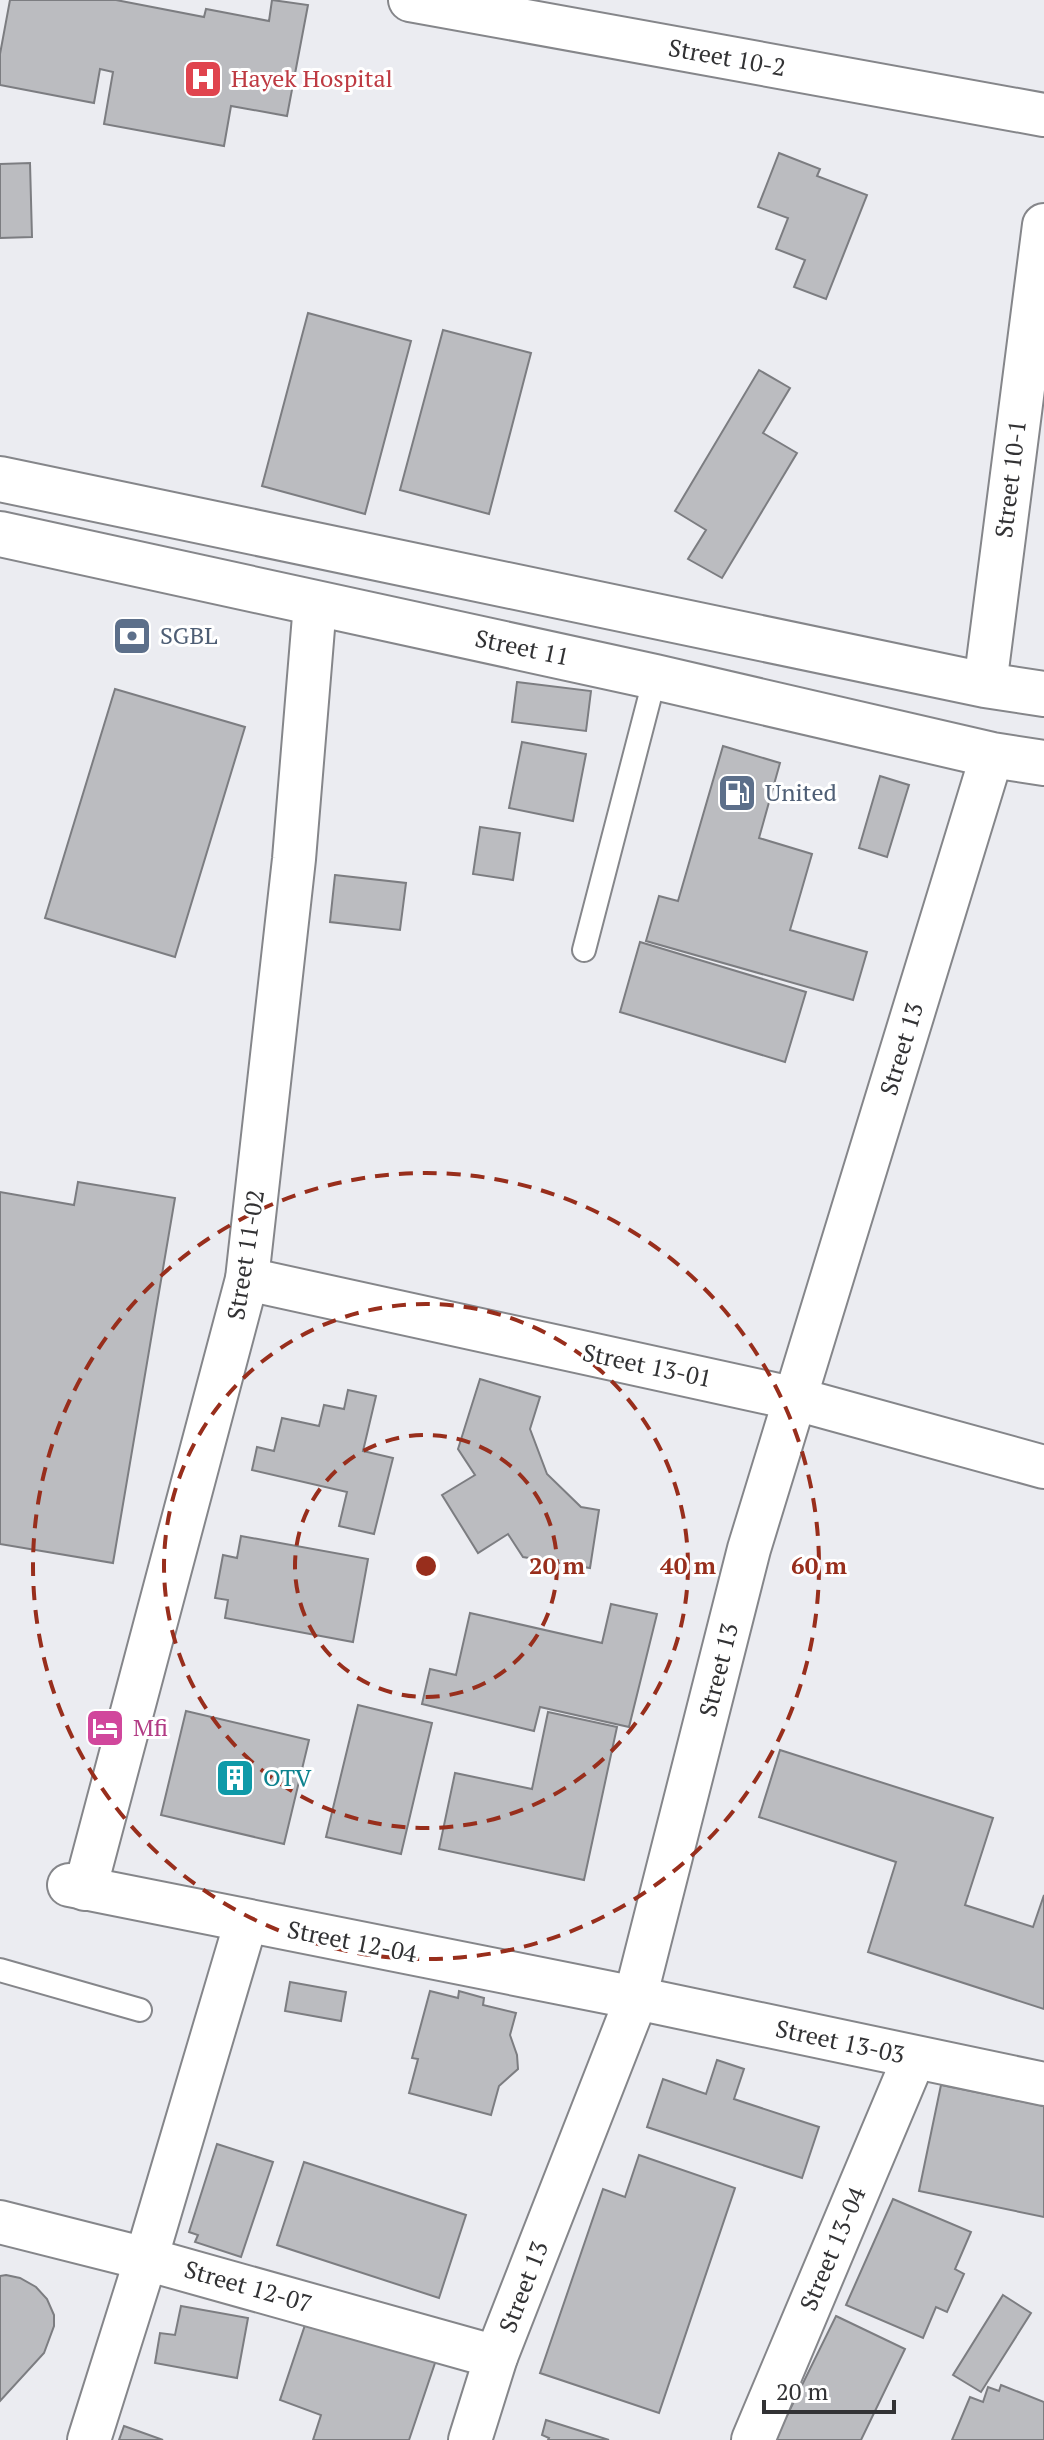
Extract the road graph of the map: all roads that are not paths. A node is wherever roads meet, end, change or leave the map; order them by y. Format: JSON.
{"nodes":[{"id":1,"x":410,"y":0,"type":"edge"},
{"id":2,"x":1044,"y":115,"type":"edge"},
{"id":3,"x":1044,"y":225,"type":"edge"},
{"id":4,"x":0,"y":479,"type":"edge"},
{"id":5,"x":0,"y":534,"type":"edge"},
{"id":6,"x":315,"y":604,"type":"junction"},
{"id":7,"x":655,"y":677,"type":"junction"},
{"id":8,"x":985,"y":685,"type":"junction"},
{"id":9,"x":1044,"y":694,"type":"edge"},
{"id":10,"x":992,"y":755,"type":"junction"},
{"id":11,"x":1044,"y":763,"type":"edge"},
{"id":12,"x":584,"y":950,"type":"dead end"},
{"id":13,"x":247,"y":1279,"type":"junction"},
{"id":14,"x":796,"y":1399,"type":"junction"},
{"id":15,"x":1044,"y":1467,"type":"edge"},
{"id":16,"x":77,"y":1887,"type":"joint"},
{"id":17,"x":246,"y":1922,"type":"junction"},
{"id":18,"x":0,"y":1970,"type":"edge"},
{"id":19,"x":636,"y":1998,"type":"junction"},
{"id":20,"x":140,"y":2010,"type":"dead end"},
{"id":21,"x":914,"y":2058,"type":"junction"},
{"id":22,"x":1044,"y":2084,"type":"edge"},
{"id":23,"x":0,"y":2222,"type":"edge"},
{"id":24,"x":146,"y":2259,"type":"junction"},
{"id":25,"x":496,"y":2357,"type":"junction"},
{"id":26,"x":89,"y":2440,"type":"edge"},
{"id":27,"x":470,"y":2440,"type":"edge"},
{"id":28,"x":753,"y":2440,"type":"edge"}],
"edges":[{"from":1,"to":2,"type":"street","name":"Street 10-2"},
{"from":3,"to":8,"type":"street","name":"Street 10-1"},
{"from":4,"to":8,"type":"main road"},
{"from":5,"to":6,"type":"main road","name":"Street 11"},
{"from":6,"to":7,"type":"main road","name":"Street 11"},
{"from":6,"to":13,"type":"street","name":"Street 11-02"},
{"from":7,"to":10,"type":"main road","name":"Street 11"},
{"from":7,"to":12,"type":"lane"},
{"from":8,"to":9,"type":"main road"},
{"from":10,"to":11,"type":"main road","name":"Street 11"},
{"from":10,"to":14,"type":"street","name":"Street 13"},
{"from":13,"to":14,"type":"street","name":"Street 13-01"},
{"from":13,"to":16,"type":"street","name":"Street 11-02"},
{"from":14,"to":15,"type":"street","name":"Street 13-01"},
{"from":14,"to":19,"type":"street","name":"Street 13"},
{"from":16,"to":17,"type":"street","name":"Street 12-04"},
{"from":17,"to":19,"type":"street","name":"Street 12-04"},
{"from":17,"to":24,"type":"street"},
{"from":18,"to":20,"type":"lane"},
{"from":19,"to":21,"type":"street","name":"Street 13-03"},
{"from":19,"to":25,"type":"street","name":"Street 13"},
{"from":21,"to":22,"type":"street","name":"Street 13-03"},
{"from":21,"to":28,"type":"street","name":"Street 13-04"},
{"from":23,"to":24,"type":"street","name":"Street 12-07"},
{"from":24,"to":25,"type":"street","name":"Street 12-07"},
{"from":24,"to":26,"type":"street"},
{"from":25,"to":27,"type":"street","name":"Street 13"}]}
